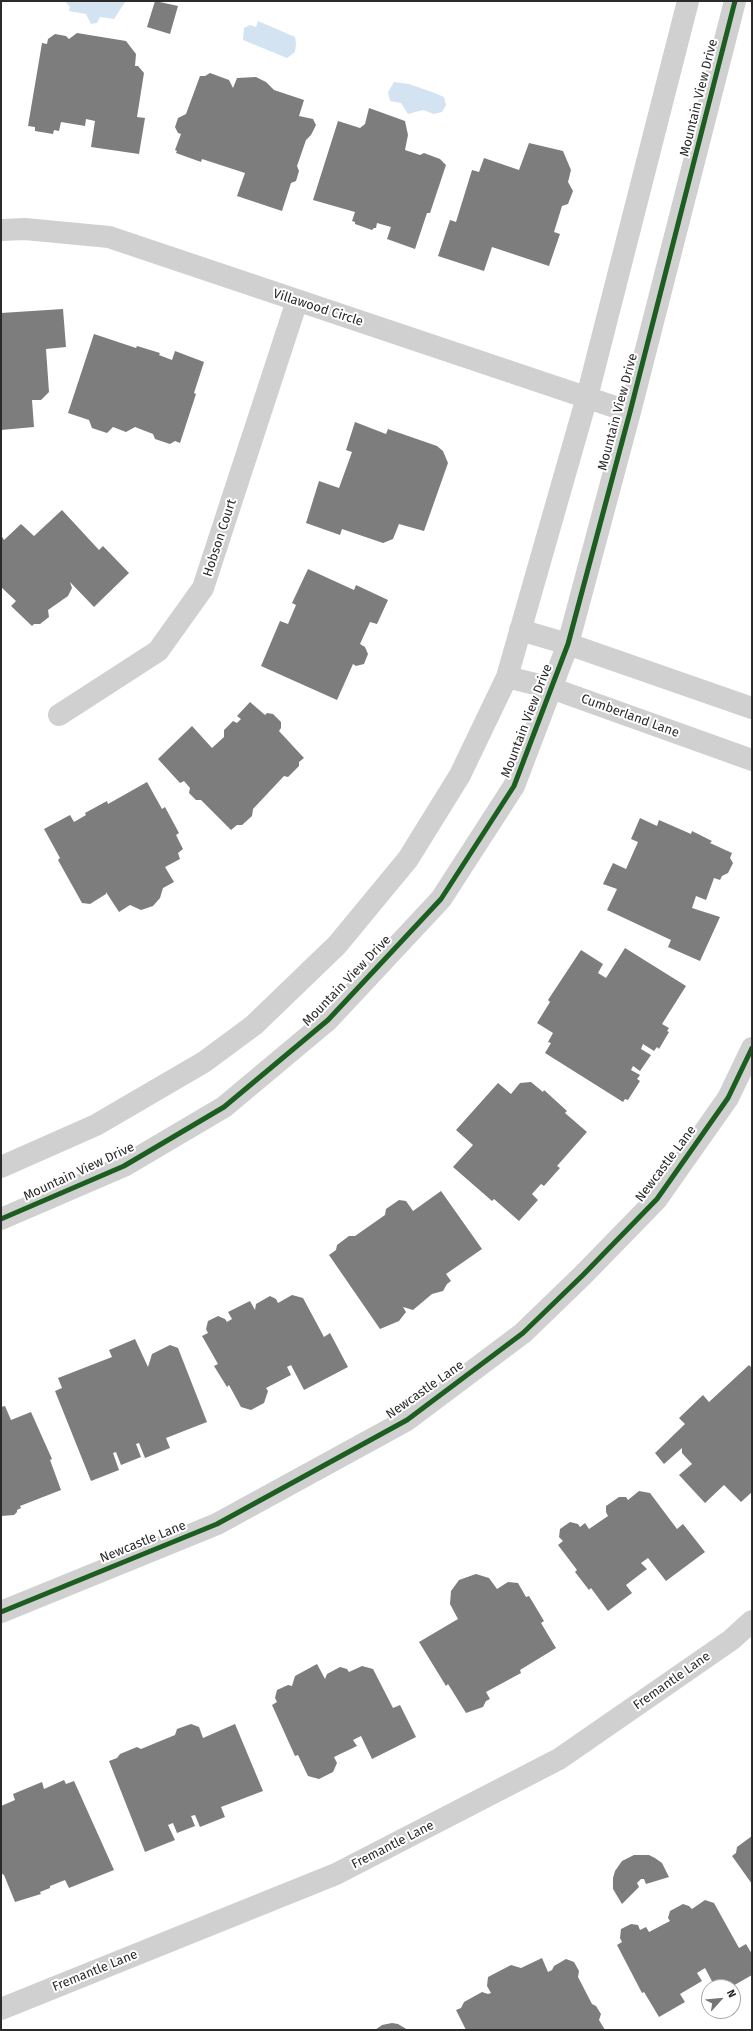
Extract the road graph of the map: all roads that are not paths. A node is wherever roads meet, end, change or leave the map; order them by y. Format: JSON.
{"nodes":[{"id":1,"x":688,"y":1,"type":"edge"},
{"id":2,"x":735,"y":1,"type":"edge"},
{"id":3,"x":1,"y":230,"type":"edge"},
{"id":4,"x":297,"y":301,"type":"junction"},
{"id":5,"x":587,"y":397,"type":"junction"},
{"id":6,"x":630,"y":412,"type":"junction"},
{"id":7,"x":520,"y":630,"type":"junction"},
{"id":8,"x":568,"y":644,"type":"junction"},
{"id":9,"x":506,"y":676,"type":"junction"},
{"id":10,"x":551,"y":688,"type":"junction"},
{"id":11,"x":752,"y":708,"type":"edge"},
{"id":12,"x":59,"y":715,"type":"dead end"},
{"id":13,"x":752,"y":760,"type":"edge"},
{"id":14,"x":752,"y":1048,"type":"edge"},
{"id":15,"x":1,"y":1167,"type":"edge"},
{"id":16,"x":1,"y":1219,"type":"edge"},
{"id":17,"x":1,"y":1612,"type":"edge"},
{"id":18,"x":752,"y":1621,"type":"edge"},
{"id":19,"x":1,"y":2009,"type":"edge"}],
"edges":[{"from":1,"to":5,"type":"street"},
{"from":2,"to":6,"type":"street","name":"Mountain View Drive"},
{"from":3,"to":4,"type":"street","name":"Villawood Circle"},
{"from":4,"to":5,"type":"street","name":"Villawood Circle"},
{"from":4,"to":12,"type":"street","name":"Hobson Court"},
{"from":5,"to":6,"type":"street","name":"Villawood Circle"},
{"from":5,"to":7,"type":"street"},
{"from":6,"to":8,"type":"street","name":"Mountain View Drive"},
{"from":7,"to":8,"type":"street"},
{"from":7,"to":9,"type":"street"},
{"from":8,"to":10,"type":"street","name":"Mountain View Drive"},
{"from":8,"to":11,"type":"street"},
{"from":9,"to":10,"type":"street","name":"Cumberland Lane"},
{"from":9,"to":15,"type":"street"},
{"from":10,"to":13,"type":"street","name":"Cumberland Lane"},
{"from":10,"to":16,"type":"street","name":"Mountain View Drive"},
{"from":14,"to":17,"type":"street","name":"Newcastle Lane"},
{"from":18,"to":19,"type":"street","name":"Fremantle Lane"}]}
